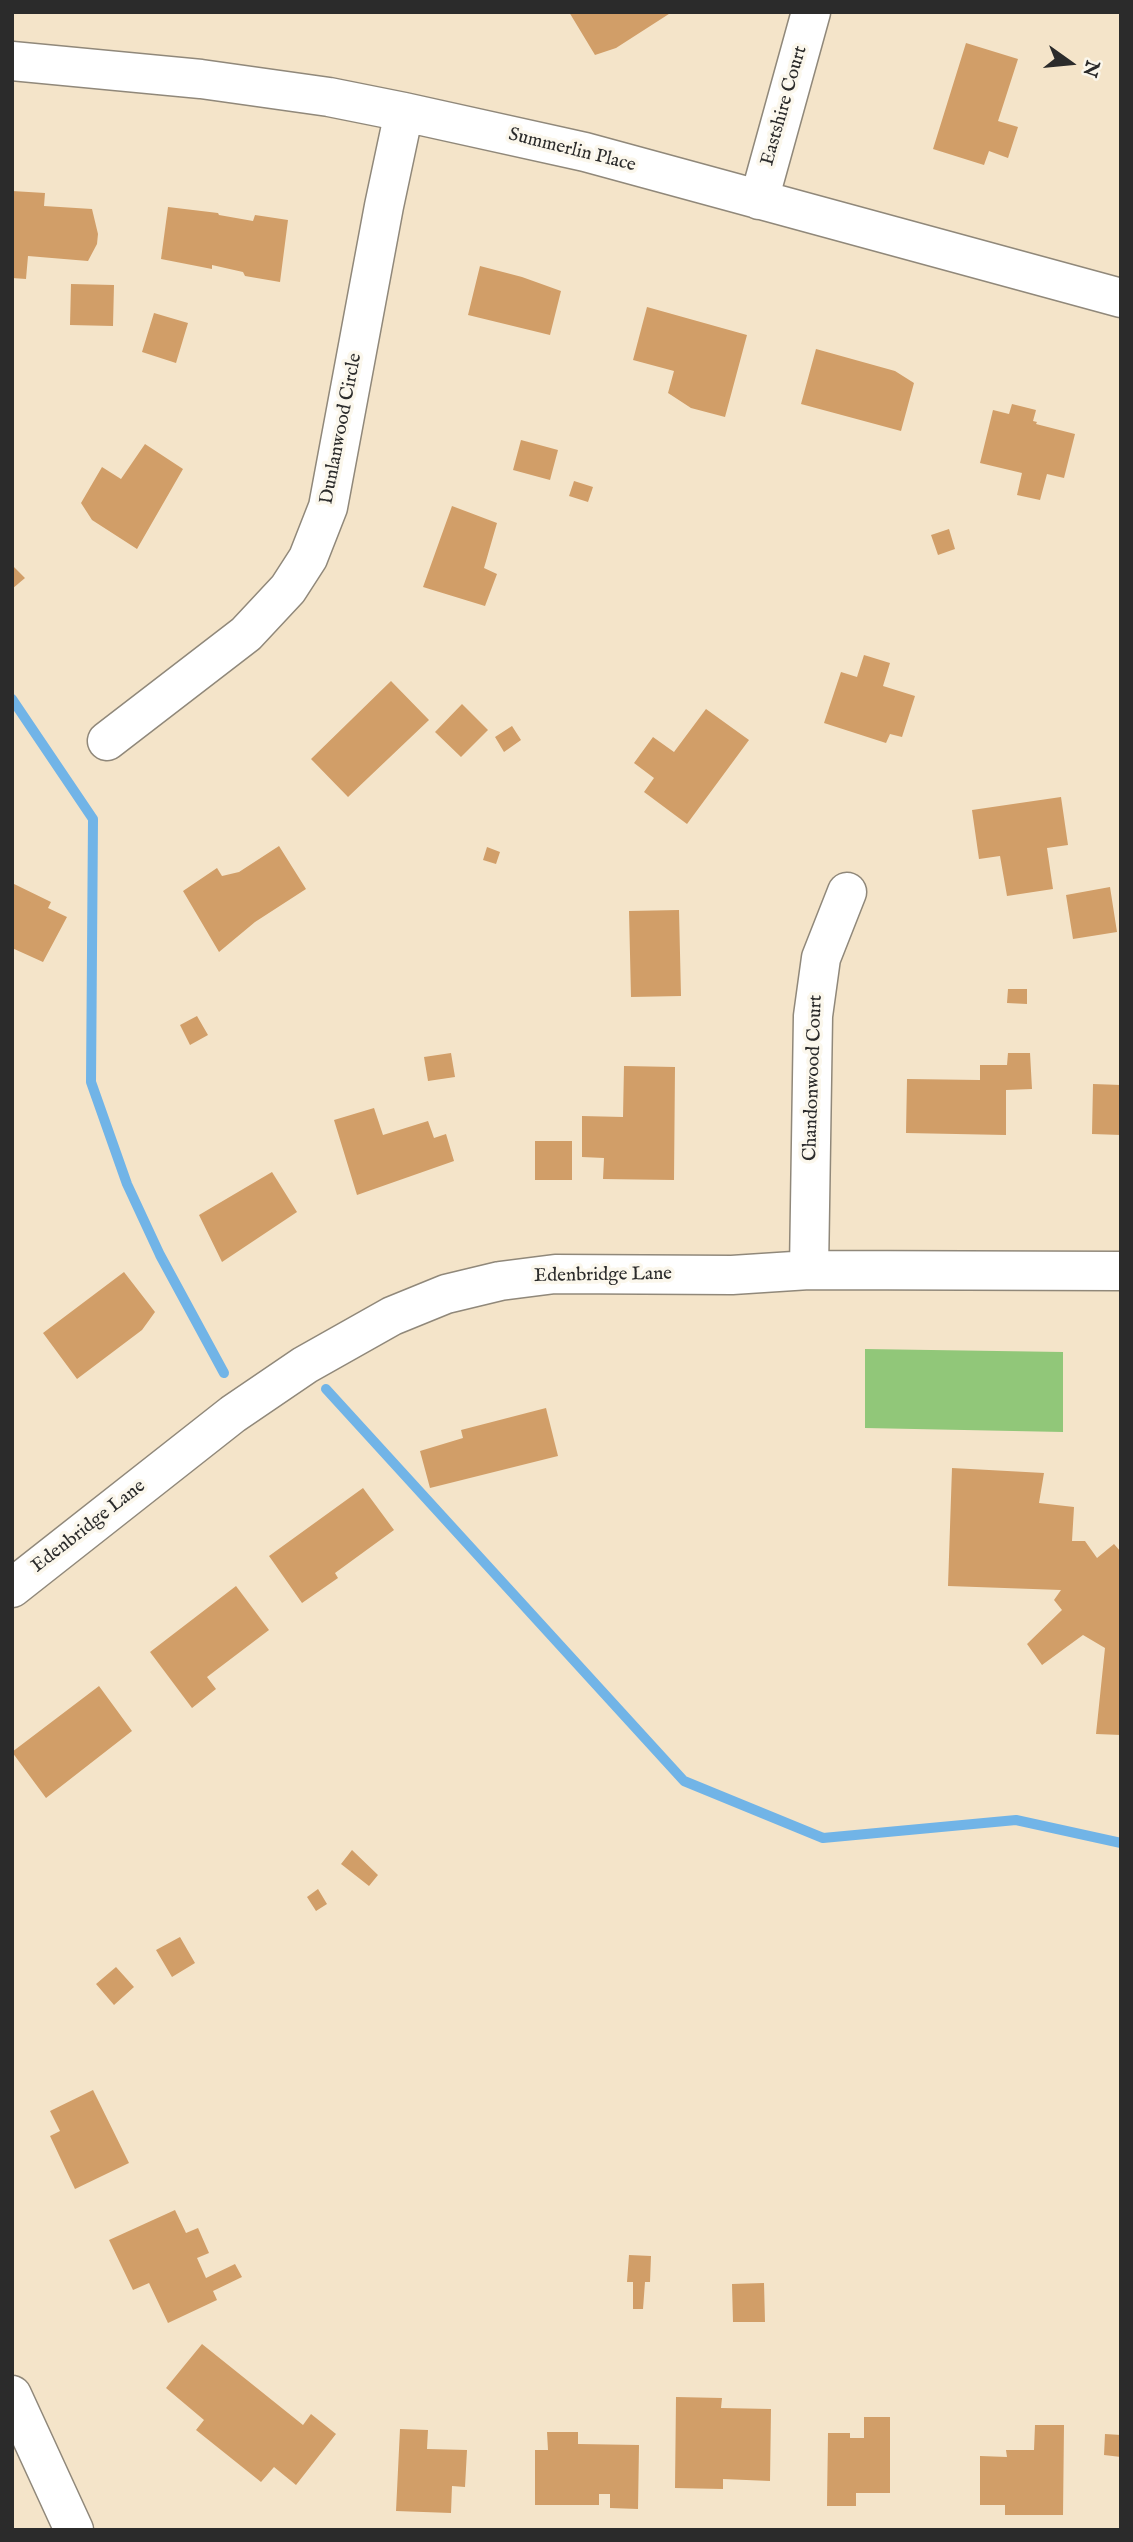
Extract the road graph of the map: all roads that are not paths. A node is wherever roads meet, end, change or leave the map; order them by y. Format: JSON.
{"nodes":[{"id":1,"x":811,"y":12,"type":"edge"},
{"id":2,"x":12,"y":61,"type":"edge"},
{"id":3,"x":404,"y":112,"type":"junction"},
{"id":4,"x":759,"y":200,"type":"junction"},
{"id":5,"x":1121,"y":298,"type":"edge"},
{"id":6,"x":107,"y":741,"type":"dead end"},
{"id":7,"x":846,"y":892,"type":"dead end"},
{"id":8,"x":809,"y":1270,"type":"junction"},
{"id":9,"x":1121,"y":1271,"type":"edge"},
{"id":10,"x":12,"y":1588,"type":"edge"},
{"id":11,"x":12,"y":2395,"type":"edge"},
{"id":12,"x":74,"y":2530,"type":"edge"}],
"edges":[{"from":1,"to":4,"type":"street","name":"Eastshire Court"},
{"from":2,"to":3,"type":"street","name":"Summerlin Place"},
{"from":3,"to":4,"type":"street","name":"Summerlin Place"},
{"from":3,"to":6,"type":"street","name":"Dunlanwood Circle"},
{"from":4,"to":5,"type":"street","name":"Summerlin Place"},
{"from":7,"to":8,"type":"street","name":"Chandonwood Court"},
{"from":8,"to":9,"type":"street","name":"Edenbridge Lane"},
{"from":8,"to":10,"type":"street","name":"Edenbridge Lane"},
{"from":11,"to":12,"type":"street"}]}
